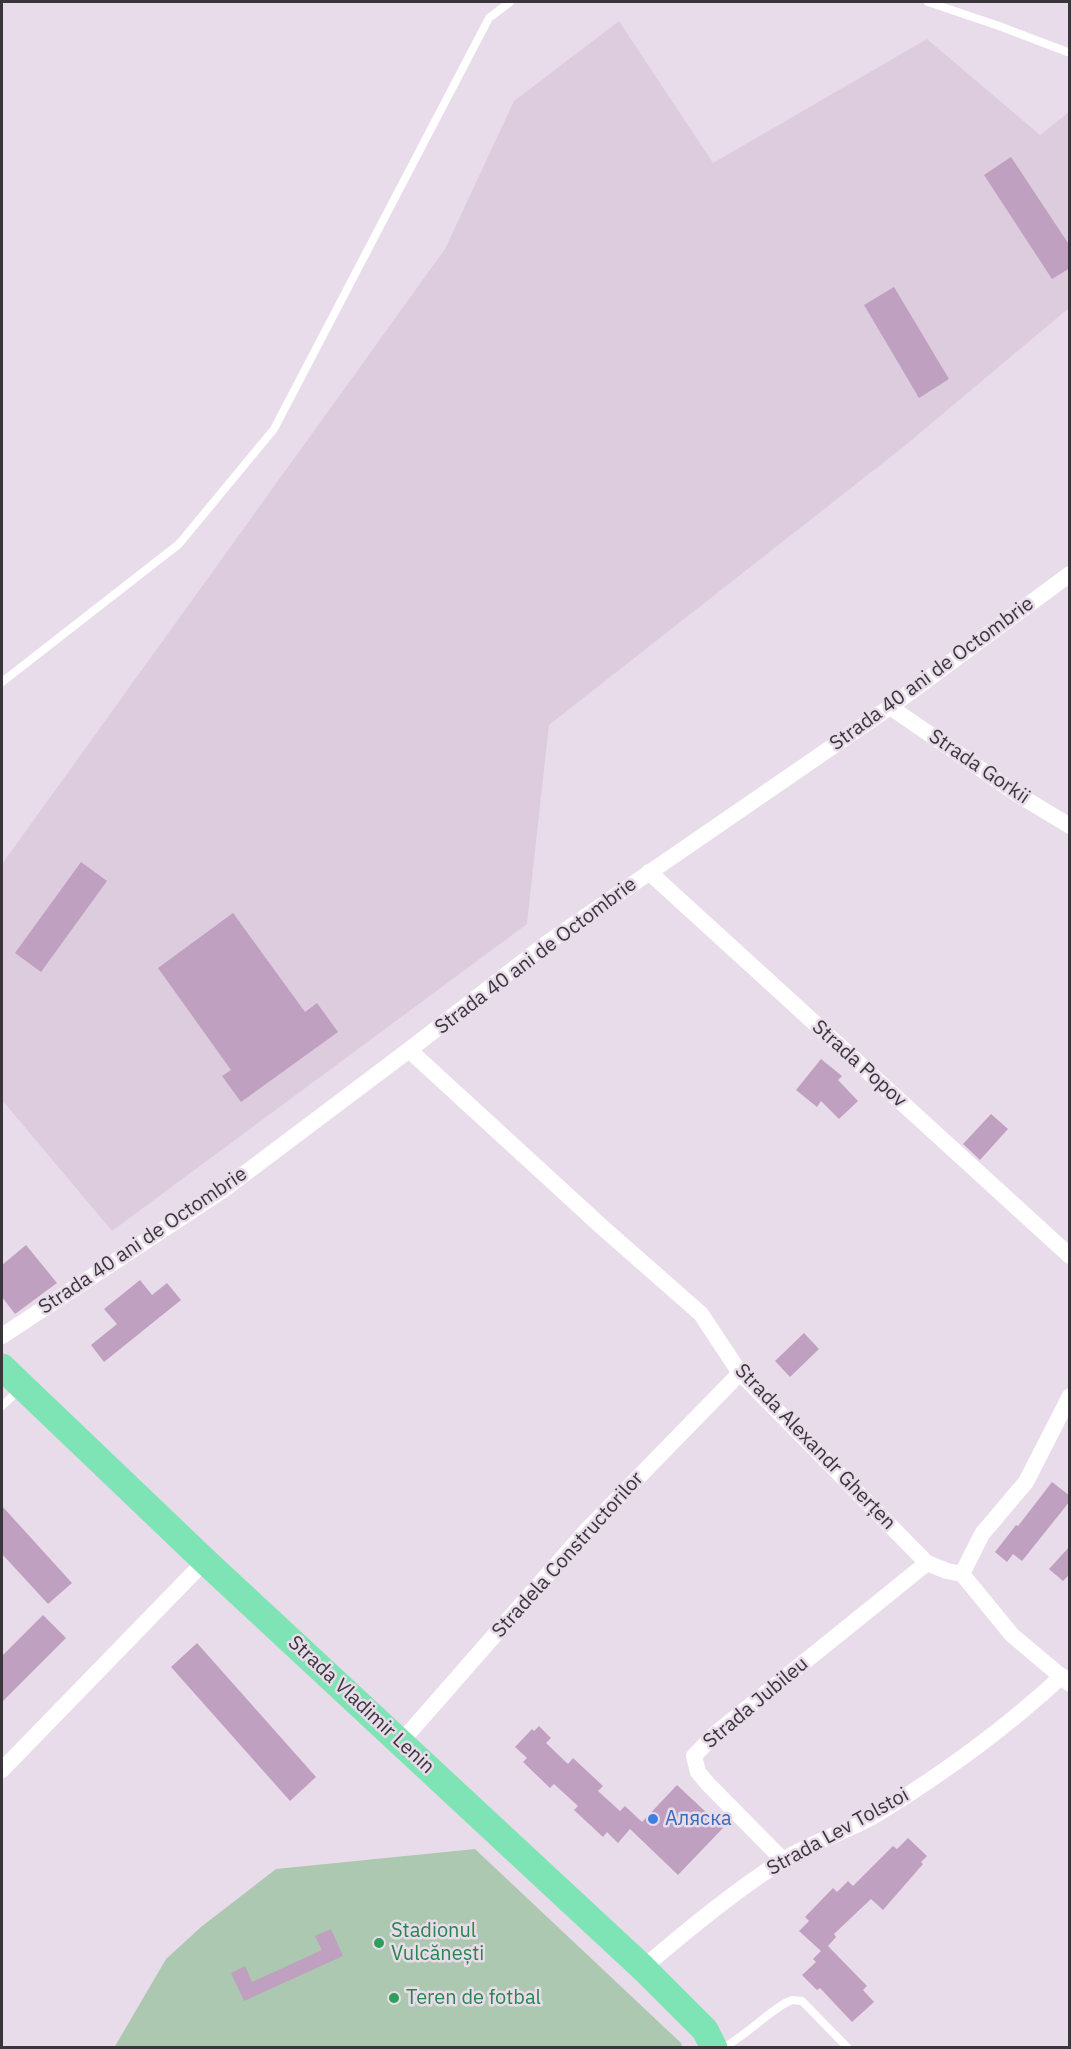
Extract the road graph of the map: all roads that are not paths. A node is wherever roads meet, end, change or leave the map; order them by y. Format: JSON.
{"nodes":[{"id":1,"x":510,"y":2,"type":"edge"},
{"id":2,"x":928,"y":2,"type":"edge"},
{"id":3,"x":1070,"y":53,"type":"edge"},
{"id":4,"x":1070,"y":574,"type":"edge"},
{"id":5,"x":2,"y":682,"type":"edge"},
{"id":6,"x":890,"y":707,"type":"junction"},
{"id":7,"x":1070,"y":826,"type":"edge"},
{"id":8,"x":649,"y":872,"type":"junction"},
{"id":9,"x":409,"y":1050,"type":"junction"},
{"id":10,"x":1070,"y":1256,"type":"edge"},
{"id":11,"x":2,"y":1336,"type":"edge"},
{"id":12,"x":2,"y":1367,"type":"edge"},
{"id":13,"x":740,"y":1373,"type":"junction"},
{"id":14,"x":22,"y":1388,"type":"junction"},
{"id":15,"x":1070,"y":1396,"type":"edge"},
{"id":16,"x":2,"y":1406,"type":"edge"},
{"id":17,"x":205,"y":1561,"type":"junction"},
{"id":18,"x":927,"y":1563,"type":"junction"},
{"id":19,"x":962,"y":1574,"type":"junction"},
{"id":20,"x":1066,"y":1680,"type":"edge"},
{"id":21,"x":401,"y":1742,"type":"junction"},
{"id":22,"x":2,"y":1770,"type":"edge"},
{"id":23,"x":783,"y":1860,"type":"junction"},
{"id":24,"x":643,"y":1968,"type":"junction"},
{"id":25,"x":714,"y":2048,"type":"edge"},
{"id":26,"x":722,"y":2048,"type":"edge"},
{"id":27,"x":848,"y":2048,"type":"edge"}],
"edges":[{"from":1,"to":5,"type":"lane"},
{"from":2,"to":3,"type":"lane"},
{"from":4,"to":6,"type":"street","name":"Strada 40 ani de Octombrie"},
{"from":6,"to":7,"type":"street","name":"Strada Gorkii"},
{"from":6,"to":8,"type":"street","name":"Strada 40 ani de Octombrie"},
{"from":8,"to":9,"type":"street","name":"Strada 40 ani de Octombrie"},
{"from":8,"to":10,"type":"street","name":"Strada Popov"},
{"from":9,"to":11,"type":"street","name":"Strada 40 ani de Octombrie"},
{"from":9,"to":13,"type":"street","name":"Strada Alexandr Gherțen"},
{"from":12,"to":14,"type":"main road","name":"Strada Vladimir Lenin"},
{"from":13,"to":18,"type":"street","name":"Strada Alexandr Gherțen"},
{"from":13,"to":21,"type":"street","name":"Stradela Constructorilor"},
{"from":14,"to":16,"type":"lane"},
{"from":14,"to":17,"type":"main road","name":"Strada Vladimir Lenin"},
{"from":15,"to":19,"type":"street"},
{"from":17,"to":21,"type":"main road","name":"Strada Vladimir Lenin"},
{"from":17,"to":22,"type":"street"},
{"from":18,"to":19,"type":"street","name":"Strada Alexandr Gherțen"},
{"from":18,"to":23,"type":"street","name":"Strada Jubileu"},
{"from":19,"to":20,"type":"street"},
{"from":20,"to":23,"type":"street","name":"Strada Lev Tolstoi"},
{"from":21,"to":24,"type":"main road","name":"Strada Vladimir Lenin"},
{"from":23,"to":24,"type":"street","name":"Strada Lev Tolstoi"},
{"from":24,"to":25,"type":"main road","name":"Strada Vladimir Lenin"},
{"from":26,"to":27,"type":"lane"}]}
